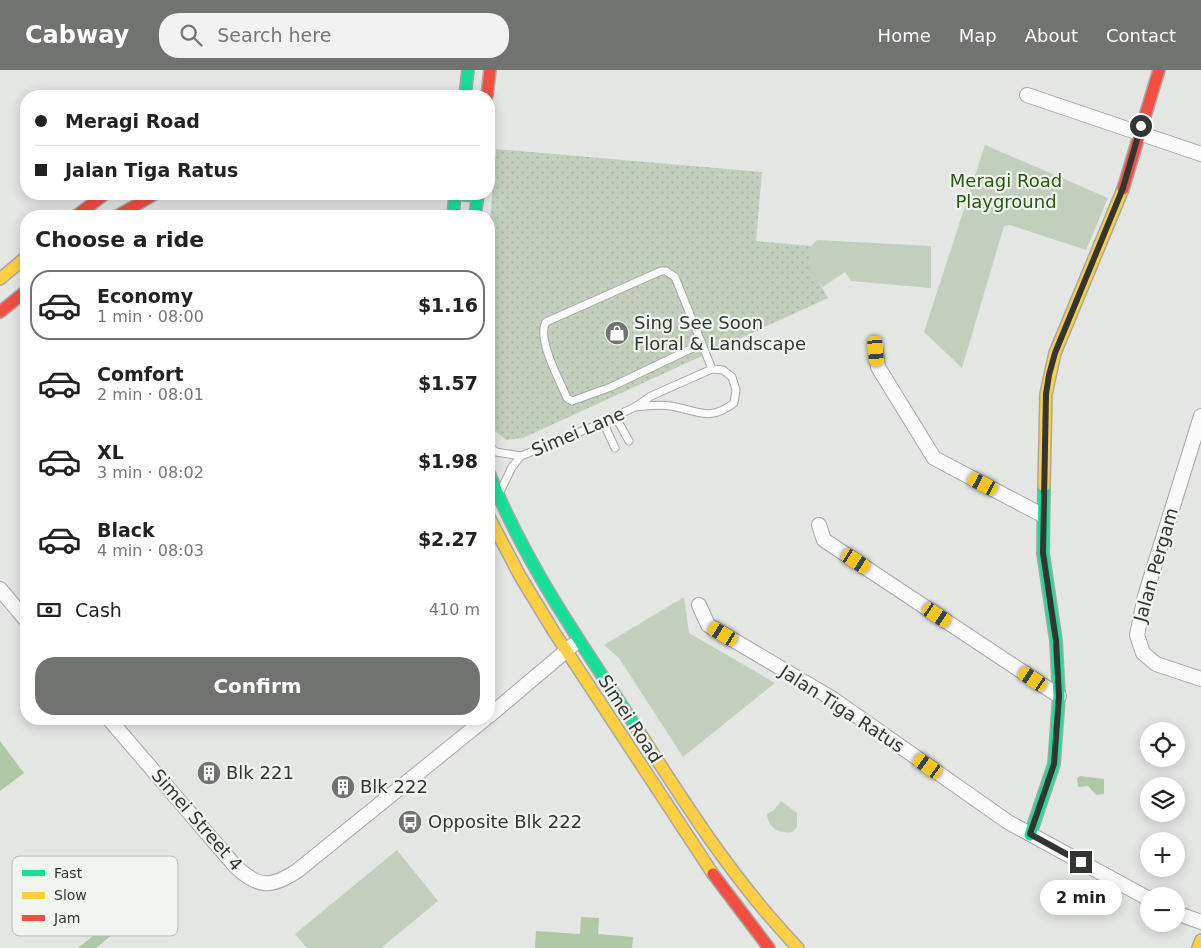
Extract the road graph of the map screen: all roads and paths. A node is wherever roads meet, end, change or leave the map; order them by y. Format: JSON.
{"nodes":[{"id":1,"x":468,"y":70,"type":"edge"},
{"id":2,"x":489,"y":70,"type":"edge"},
{"id":3,"x":1159,"y":70,"type":"edge"},
{"id":4,"x":466,"y":90,"type":"edge"},
{"id":5,"x":487,"y":90,"type":"edge"},
{"id":6,"x":1027,"y":95,"type":"dead end"},
{"id":7,"x":1139,"y":133,"type":"junction"},
{"id":8,"x":1201,"y":154,"type":"edge"},
{"id":9,"x":97,"y":200,"type":"edge"},
{"id":10,"x":145,"y":200,"type":"edge"},
{"id":11,"x":84,"y":210,"type":"edge"},
{"id":12,"x":127,"y":210,"type":"edge"},
{"id":13,"x":20,"y":262,"type":"edge"},
{"id":14,"x":0,"y":279,"type":"edge"},
{"id":15,"x":20,"y":296,"type":"edge"},
{"id":16,"x":0,"y":312,"type":"edge"},
{"id":17,"x":701,"y":344,"type":"junction"},
{"id":18,"x":876,"y":351,"type":"dead end"},
{"id":19,"x":712,"y":369,"type":"junction"},
{"id":20,"x":635,"y":407,"type":"junction"},
{"id":21,"x":616,"y":416,"type":"junction"},
{"id":22,"x":1201,"y":416,"type":"edge"},
{"id":23,"x":603,"y":422,"type":"junction"},
{"id":24,"x":629,"y":441,"type":"dead end"},
{"id":25,"x":616,"y":448,"type":"dead end"},
{"id":26,"x":495,"y":451,"type":"edge"},
{"id":27,"x":521,"y":456,"type":"junction"},
{"id":28,"x":495,"y":492,"type":"edge"},
{"id":29,"x":497,"y":498,"type":"junction"},
{"id":30,"x":1042,"y":515,"type":"junction"},
{"id":31,"x":819,"y":525,"type":"dead end"},
{"id":32,"x":495,"y":529,"type":"edge"},
{"id":33,"x":0,"y":589,"type":"edge"},
{"id":34,"x":699,"y":605,"type":"dead end"},
{"id":35,"x":20,"y":613,"type":"edge"},
{"id":36,"x":579,"y":639,"type":"junction"},
{"id":37,"x":566,"y":651,"type":"junction"},
{"id":38,"x":1201,"y":679,"type":"edge"},
{"id":39,"x":1059,"y":696,"type":"junction"},
{"id":40,"x":495,"y":711,"type":"edge"},
{"id":41,"x":114,"y":725,"type":"edge"},
{"id":42,"x":478,"y":725,"type":"edge"},
{"id":43,"x":1030,"y":834,"type":"junction"},
{"id":44,"x":1140,"y":894,"type":"edge"},
{"id":45,"x":1185,"y":916,"type":"edge"},
{"id":46,"x":1201,"y":922,"type":"edge"},
{"id":47,"x":1201,"y":940,"type":"edge"},
{"id":48,"x":769,"y":948,"type":"edge"},
{"id":49,"x":798,"y":948,"type":"edge"},
{"id":50,"x":1198,"y":948,"type":"edge"}],
"edges":[{"from":1,"to":4,"type":"main road"},
{"from":2,"to":5,"type":"main road"},
{"from":3,"to":7,"type":"main road"},
{"from":6,"to":7,"type":"street"},
{"from":7,"to":8,"type":"street"},
{"from":7,"to":30,"type":"main road"},
{"from":9,"to":11,"type":"main road"},
{"from":10,"to":12,"type":"main road"},
{"from":13,"to":14,"type":"main road"},
{"from":15,"to":16,"type":"main road"},
{"from":17,"to":17,"type":"lane"},
{"from":17,"to":19,"type":"lane"},
{"from":18,"to":30,"type":"street"},
{"from":19,"to":20,"type":"lane","name":"Simei Lane"},
{"from":19,"to":20,"type":"lane","name":"Simei Lane"},
{"from":20,"to":21,"type":"lane","name":"Simei Lane"},
{"from":21,"to":23,"type":"lane","name":"Simei Lane"},
{"from":21,"to":24,"type":"lane"},
{"from":22,"to":38,"type":"street","name":"Jalan Pergam"},
{"from":23,"to":25,"type":"lane"},
{"from":23,"to":27,"type":"lane","name":"Simei Lane"},
{"from":26,"to":27,"type":"lane","name":"Simei Lane"},
{"from":27,"to":29,"type":"lane","name":"Simei Lane"},
{"from":28,"to":29,"type":"main road","name":"Simei Road"},
{"from":29,"to":36,"type":"main road","name":"Simei Road"},
{"from":30,"to":39,"type":"main road"},
{"from":31,"to":39,"type":"street"},
{"from":32,"to":37,"type":"main road","name":"Simei Road"},
{"from":33,"to":35,"type":"street"},
{"from":34,"to":43,"type":"street","name":"Jalan Tiga Ratus"},
{"from":36,"to":37,"type":"street"},
{"from":36,"to":49,"type":"main road","name":"Simei Road"},
{"from":37,"to":40,"type":"street"},
{"from":37,"to":48,"type":"main road","name":"Simei Road"},
{"from":39,"to":43,"type":"main road"},
{"from":41,"to":42,"type":"street","name":"Simei Street 4"},
{"from":43,"to":44,"type":"street","name":"Jalan Tiga Ratus"},
{"from":45,"to":46,"type":"street"},
{"from":47,"to":50,"type":"main road"}]}
